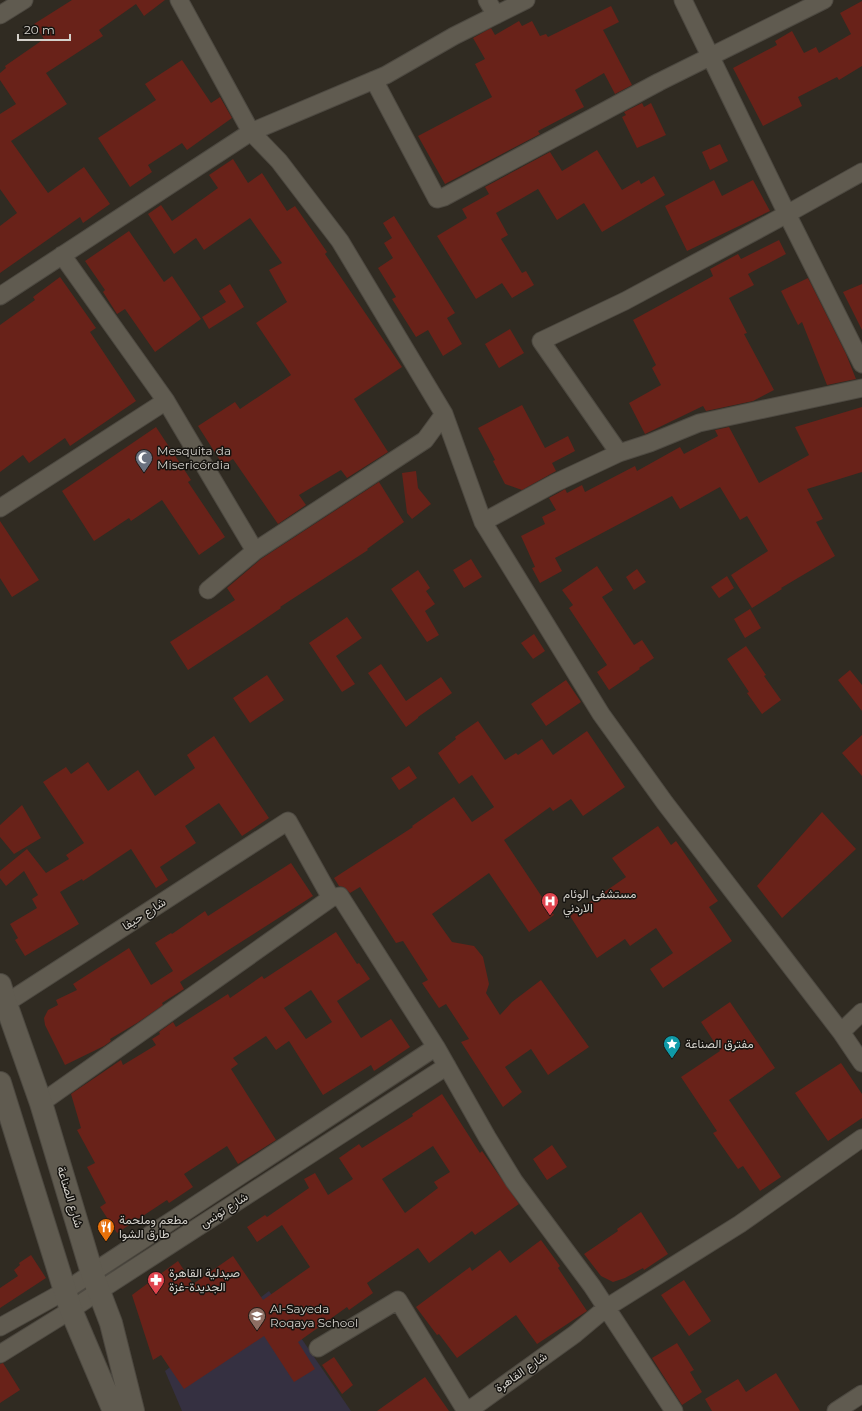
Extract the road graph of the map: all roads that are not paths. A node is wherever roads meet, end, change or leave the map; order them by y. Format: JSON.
{"nodes":[{"id":1,"x":24,"y":0,"type":"edge"},
{"id":2,"x":179,"y":0,"type":"edge"},
{"id":3,"x":487,"y":0,"type":"edge"},
{"id":4,"x":526,"y":0,"type":"edge"},
{"id":5,"x":683,"y":0,"type":"edge"},
{"id":6,"x":824,"y":0,"type":"edge"},
{"id":7,"x":0,"y":15,"type":"edge"},
{"id":8,"x":496,"y":15,"type":"junction"},
{"id":9,"x":711,"y":56,"type":"junction"},
{"id":10,"x":374,"y":80,"type":"junction"},
{"id":11,"x":251,"y":132,"type":"junction"},
{"id":12,"x":862,"y":172,"type":"edge"},
{"id":13,"x":787,"y":214,"type":"junction"},
{"id":14,"x":62,"y":255,"type":"junction"},
{"id":15,"x":0,"y":296,"type":"edge"},
{"id":16,"x":862,"y":364,"type":"edge"},
{"id":17,"x":862,"y":388,"type":"edge"},
{"id":18,"x":166,"y":401,"type":"junction"},
{"id":19,"x":444,"y":414,"type":"junction"},
{"id":20,"x":619,"y":453,"type":"junction"},
{"id":21,"x":0,"y":508,"type":"edge"},
{"id":22,"x":483,"y":522,"type":"junction"},
{"id":23,"x":255,"y":551,"type":"junction"},
{"id":24,"x":208,"y":590,"type":"dead end"},
{"id":25,"x":331,"y":898,"type":"junction"},
{"id":26,"x":2,"y":999,"type":"edge"},
{"id":27,"x":862,"y":1012,"type":"edge"},
{"id":28,"x":841,"y":1032,"type":"junction"},
{"id":29,"x":436,"y":1047,"type":"junction"},
{"id":30,"x":862,"y":1063,"type":"edge"},
{"id":31,"x":447,"y":1066,"type":"junction"},
{"id":32,"x":0,"y":1083,"type":"edge"},
{"id":33,"x":41,"y":1103,"type":"junction"},
{"id":34,"x":862,"y":1138,"type":"edge"},
{"id":35,"x":96,"y":1282,"type":"junction"},
{"id":36,"x":68,"y":1300,"type":"junction"},
{"id":37,"x":606,"y":1308,"type":"junction"},
{"id":38,"x":0,"y":1327,"type":"edge"},
{"id":39,"x":318,"y":1348,"type":"dead end"},
{"id":40,"x":0,"y":1354,"type":"edge"},
{"id":41,"x":862,"y":1394,"type":"edge"},
{"id":42,"x":114,"y":1411,"type":"edge"},
{"id":43,"x":133,"y":1411,"type":"edge"},
{"id":44,"x":467,"y":1411,"type":"edge"},
{"id":45,"x":674,"y":1411,"type":"edge"},
{"id":46,"x":836,"y":1411,"type":"edge"}],
"edges":[{"from":1,"to":7,"type":"street"},
{"from":2,"to":11,"type":"street"},
{"from":3,"to":8,"type":"street"},
{"from":4,"to":8,"type":"street"},
{"from":5,"to":9,"type":"street"},
{"from":6,"to":9,"type":"street"},
{"from":8,"to":10,"type":"street"},
{"from":9,"to":10,"type":"street"},
{"from":9,"to":13,"type":"street"},
{"from":10,"to":11,"type":"street"},
{"from":11,"to":14,"type":"street"},
{"from":11,"to":19,"type":"street"},
{"from":12,"to":13,"type":"street"},
{"from":13,"to":16,"type":"street"},
{"from":13,"to":20,"type":"street"},
{"from":14,"to":15,"type":"street"},
{"from":14,"to":18,"type":"street"},
{"from":17,"to":20,"type":"street"},
{"from":18,"to":21,"type":"street"},
{"from":18,"to":23,"type":"street"},
{"from":19,"to":22,"type":"street"},
{"from":19,"to":23,"type":"street"},
{"from":20,"to":22,"type":"street"},
{"from":22,"to":28,"type":"street"},
{"from":23,"to":24,"type":"street"},
{"from":25,"to":26,"type":"street","name":"شارع حيفا"},
{"from":25,"to":29,"type":"street"},
{"from":25,"to":33,"type":"street"},
{"from":26,"to":33,"type":"main road","name":"شارع الصناعة"},
{"from":27,"to":28,"type":"street"},
{"from":28,"to":30,"type":"street"},
{"from":29,"to":31,"type":"street"},
{"from":29,"to":35,"type":"street","name":"شارع تونس"},
{"from":31,"to":35,"type":"street","name":"شارع تونس"},
{"from":31,"to":37,"type":"street"},
{"from":32,"to":36,"type":"main road"},
{"from":33,"to":35,"type":"main road","name":"شارع الصناعة"},
{"from":34,"to":37,"type":"street","name":"شارع القاهرة"},
{"from":35,"to":36,"type":"street","name":"شارع تونس"},
{"from":35,"to":43,"type":"main road","name":"شارع الصناعة"},
{"from":36,"to":38,"type":"street","name":"شارع تونس"},
{"from":36,"to":40,"type":"street","name":"شارع تونس"},
{"from":36,"to":42,"type":"main road"},
{"from":37,"to":44,"type":"street","name":"شارع القاهرة"},
{"from":37,"to":45,"type":"street"},
{"from":39,"to":44,"type":"street"},
{"from":41,"to":46,"type":"street"}]}
